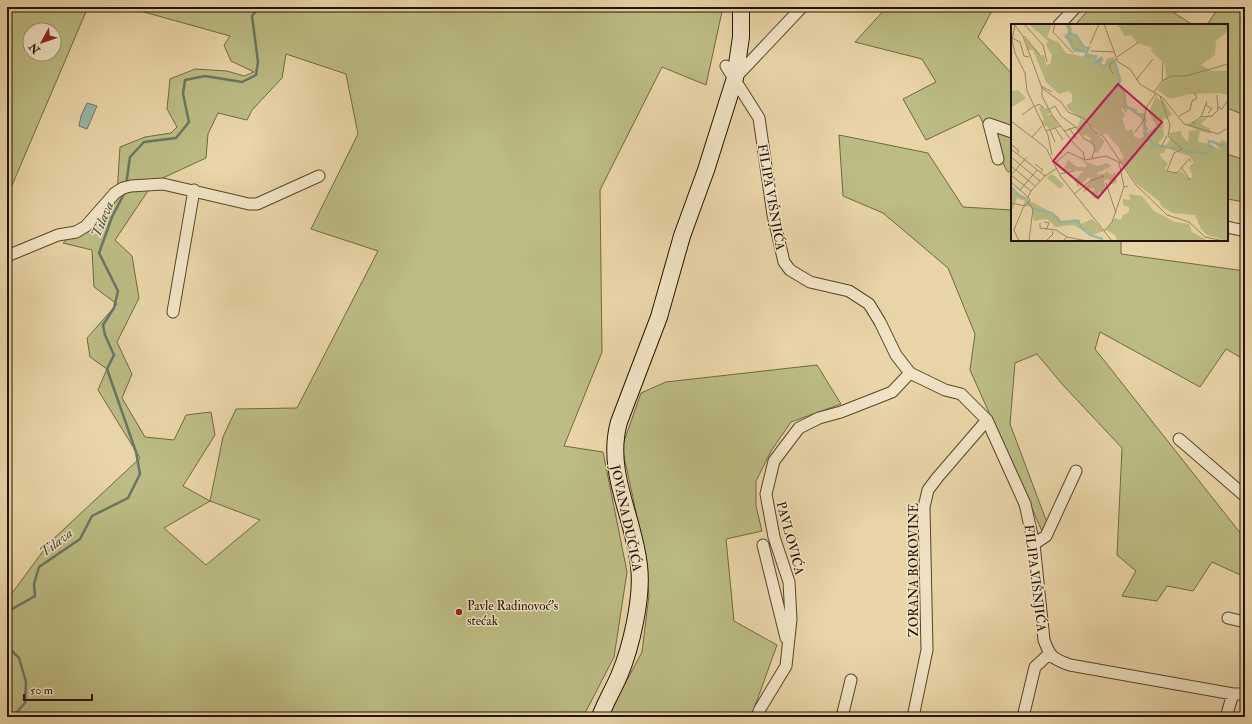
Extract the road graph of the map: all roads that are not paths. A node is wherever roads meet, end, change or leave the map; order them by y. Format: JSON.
{"nodes":[{"id":1,"x":741,"y":7,"type":"edge"},
{"id":2,"x":802,"y":7,"type":"edge"},
{"id":3,"x":1076,"y":7,"type":"edge"},
{"id":4,"x":1059,"y":24,"type":"edge"},
{"id":5,"x":730,"y":72,"type":"junction"},
{"id":6,"x":1011,"y":132,"type":"edge"},
{"id":7,"x":998,"y":159,"type":"dead end"},
{"id":8,"x":319,"y":176,"type":"dead end"},
{"id":9,"x":194,"y":190,"type":"junction"},
{"id":10,"x":1228,"y":227,"type":"edge"},
{"id":11,"x":1245,"y":231,"type":"edge"},
{"id":12,"x":7,"y":256,"type":"edge"},
{"id":13,"x":173,"y":312,"type":"dead end"},
{"id":14,"x":910,"y":373,"type":"junction"},
{"id":15,"x":987,"y":420,"type":"junction"},
{"id":16,"x":1179,"y":439,"type":"dead end"},
{"id":17,"x":1076,"y":472,"type":"dead end"},
{"id":18,"x":1245,"y":496,"type":"edge"},
{"id":19,"x":1034,"y":544,"type":"junction"},
{"id":20,"x":763,"y":545,"type":"dead end"},
{"id":21,"x":1228,"y":618,"type":"dead end"},
{"id":22,"x":1245,"y":622,"type":"edge"},
{"id":23,"x":788,"y":646,"type":"junction"},
{"id":24,"x":1050,"y":654,"type":"junction"},
{"id":25,"x":851,"y":680,"type":"dead end"},
{"id":26,"x":1233,"y":694,"type":"junction"},
{"id":27,"x":1245,"y":694,"type":"edge"},
{"id":28,"x":600,"y":717,"type":"edge"},
{"id":29,"x":757,"y":717,"type":"edge"},
{"id":30,"x":842,"y":717,"type":"edge"},
{"id":31,"x":913,"y":717,"type":"edge"},
{"id":32,"x":1023,"y":717,"type":"edge"},
{"id":33,"x":1226,"y":717,"type":"edge"}],
"edges":[{"from":1,"to":5,"type":"main road"},
{"from":2,"to":5,"type":"street"},
{"from":3,"to":4,"type":"street"},
{"from":5,"to":14,"type":"street","name":"FILIPA VIŠNJIĆA"},
{"from":5,"to":28,"type":"main road","name":"JOVANA DUČIĆA"},
{"from":6,"to":7,"type":"street"},
{"from":8,"to":9,"type":"street"},
{"from":9,"to":12,"type":"street"},
{"from":9,"to":13,"type":"street"},
{"from":10,"to":11,"type":"street"},
{"from":14,"to":15,"type":"street","name":"FILIPA VIŠNJIĆA"},
{"from":14,"to":23,"type":"street","name":"PAVLOVIĆA"},
{"from":15,"to":19,"type":"street","name":"FILIPA VIŠNJIĆA"},
{"from":15,"to":31,"type":"street","name":"ZORANA BOROVINE"},
{"from":16,"to":18,"type":"street"},
{"from":17,"to":19,"type":"street"},
{"from":19,"to":24,"type":"street","name":"FILIPA VIŠNJIĆA"},
{"from":20,"to":23,"type":"street","name":"PAVLOVIĆA"},
{"from":21,"to":22,"type":"street"},
{"from":23,"to":29,"type":"street","name":"PAVLOVIĆA"},
{"from":24,"to":26,"type":"street"},
{"from":24,"to":32,"type":"street"},
{"from":25,"to":30,"type":"street"},
{"from":26,"to":27,"type":"street"},
{"from":26,"to":33,"type":"street"}]}
